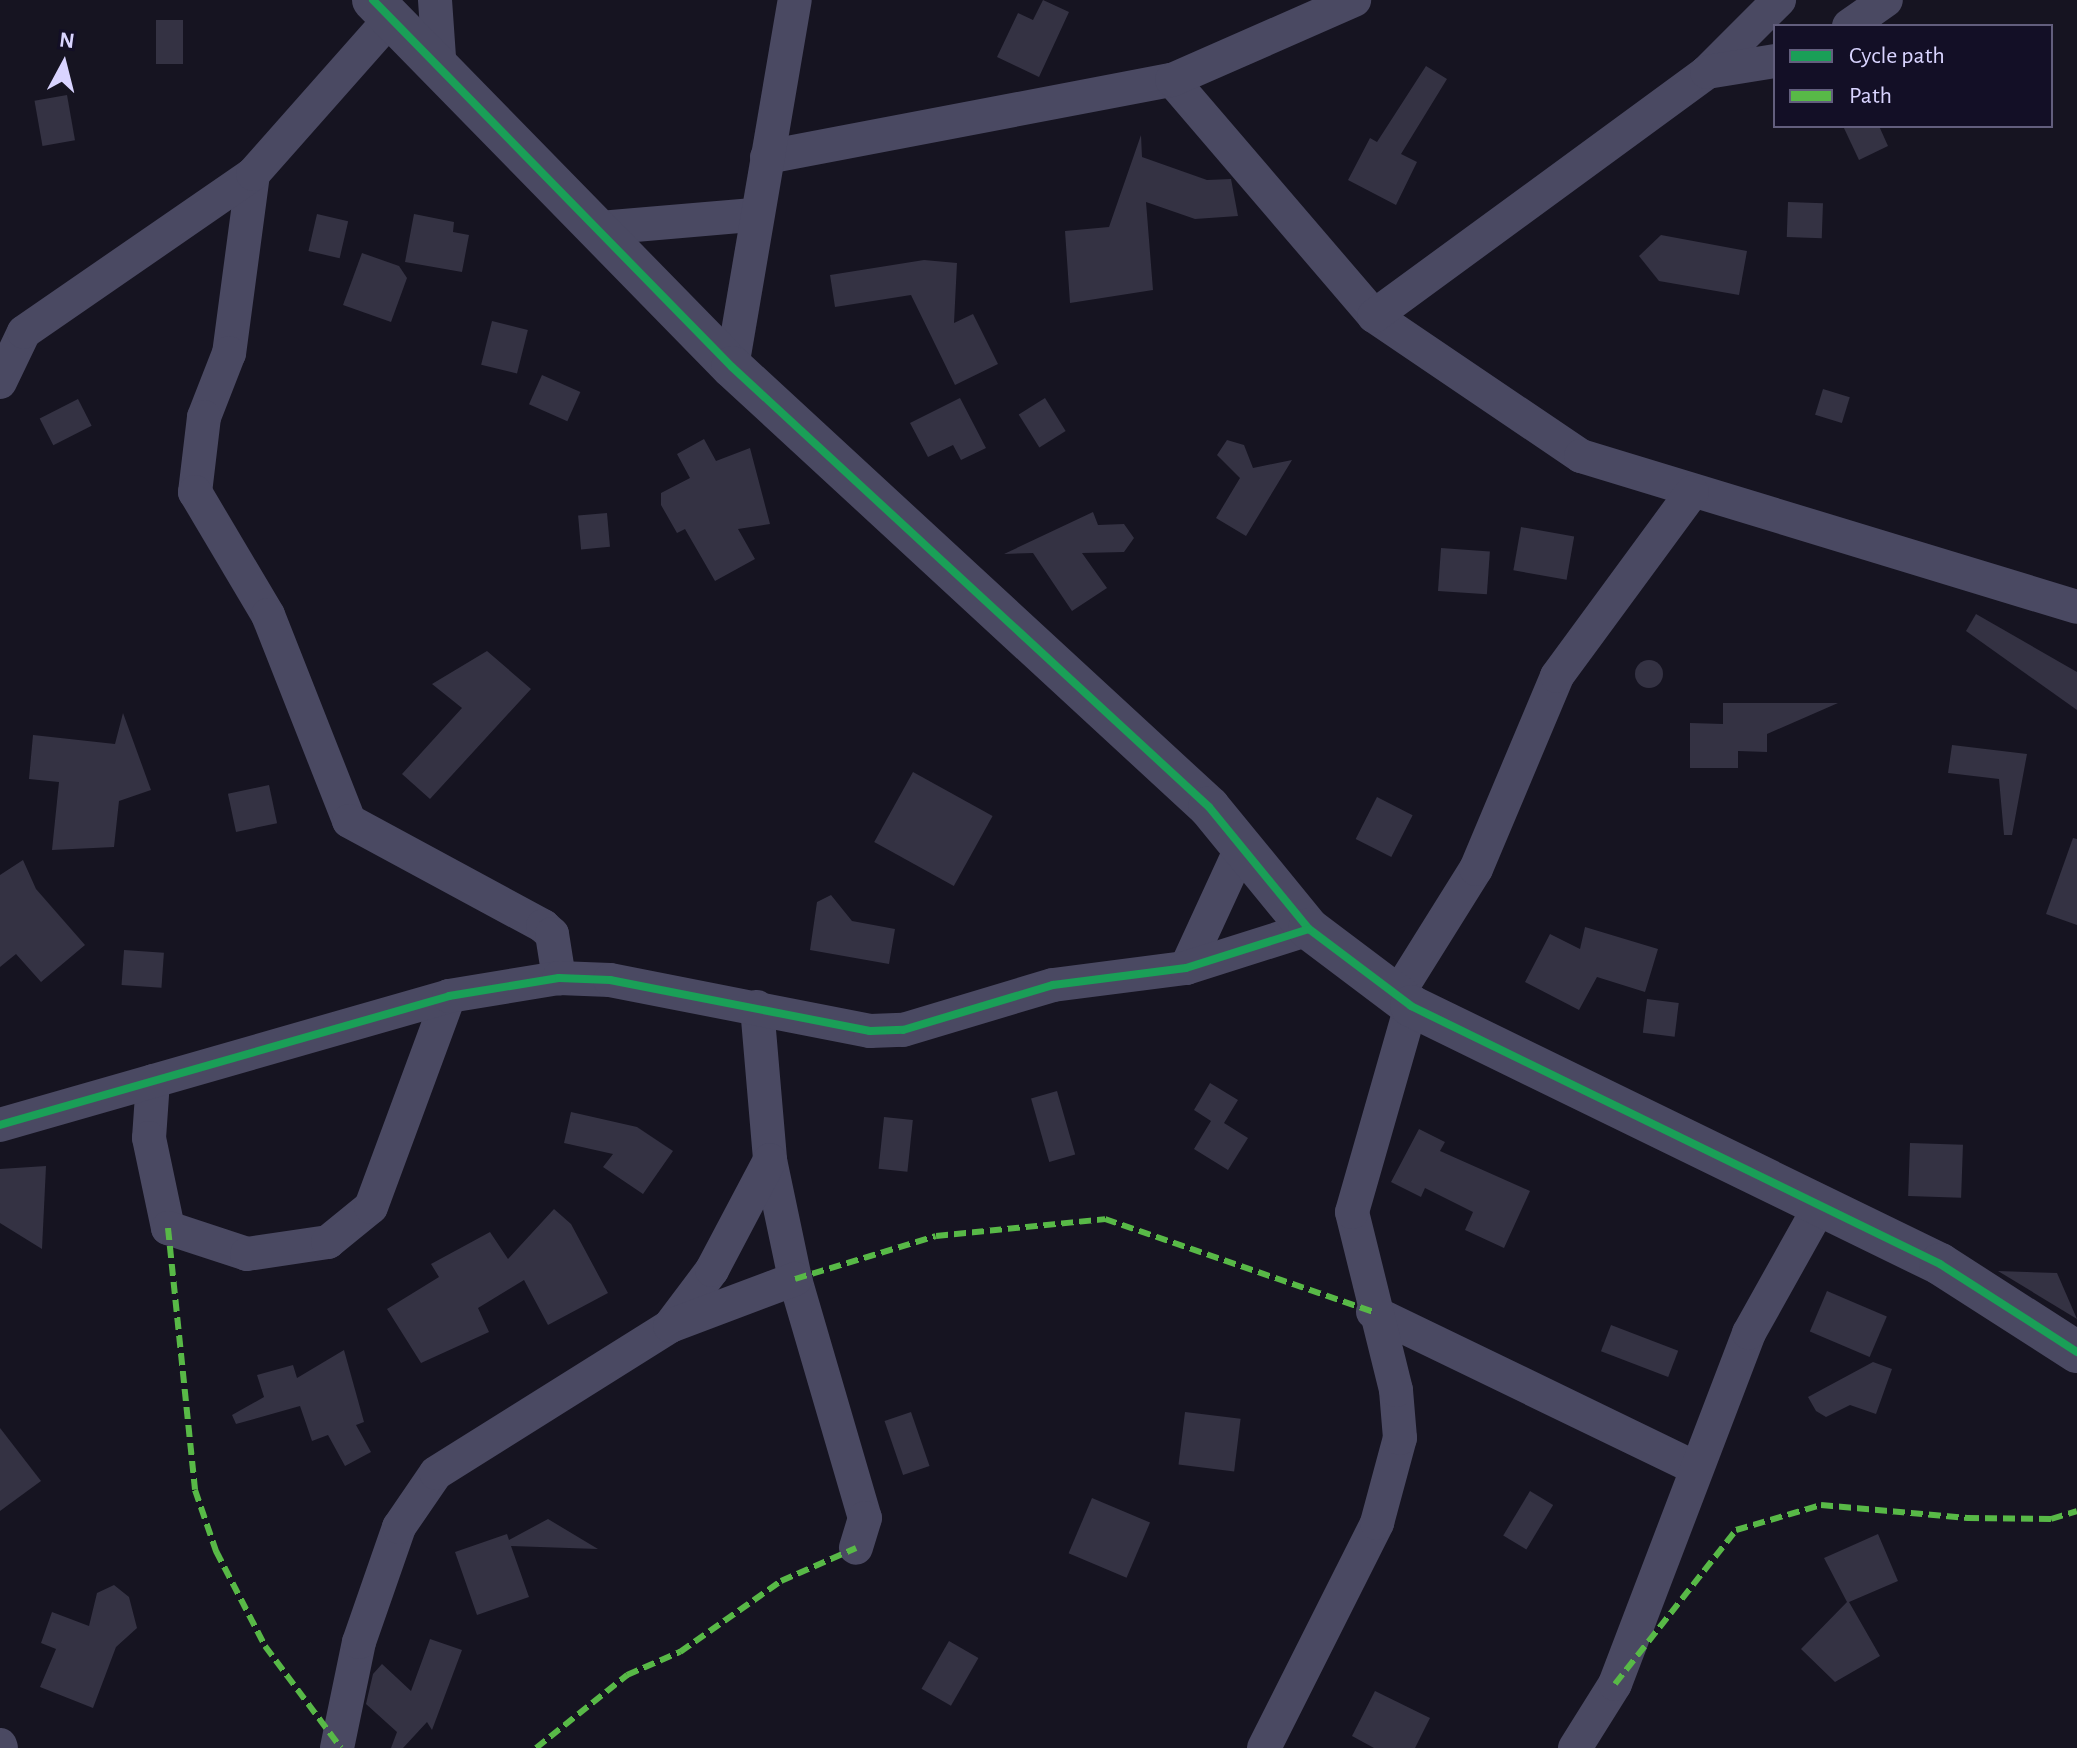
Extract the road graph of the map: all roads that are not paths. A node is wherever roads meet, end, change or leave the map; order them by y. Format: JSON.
{"nodes":[{"id":1,"x":435,"y":0,"type":"edge"},
{"id":2,"x":795,"y":0,"type":"edge"},
{"id":3,"x":1354,"y":0,"type":"edge"},
{"id":4,"x":1779,"y":0,"type":"edge"},
{"id":5,"x":1886,"y":0,"type":"edge"},
{"id":6,"x":382,"y":9,"type":"edge"},
{"id":7,"x":1852,"y":24,"type":"edge"},
{"id":8,"x":1773,"y":61,"type":"edge"},
{"id":9,"x":440,"y":72,"type":"junction"},
{"id":10,"x":1707,"y":72,"type":"junction"},
{"id":11,"x":1172,"y":80,"type":"junction"},
{"id":12,"x":767,"y":157,"type":"junction"},
{"id":13,"x":253,"y":174,"type":"junction"},
{"id":14,"x":753,"y":215,"type":"junction"},
{"id":15,"x":600,"y":228,"type":"junction"},
{"id":16,"x":1374,"y":316,"type":"junction"},
{"id":17,"x":12,"y":332,"type":"edge"},
{"id":18,"x":732,"y":367,"type":"junction"},
{"id":19,"x":0,"y":382,"type":"edge"},
{"id":20,"x":1692,"y":492,"type":"junction"},
{"id":21,"x":2077,"y":607,"type":"edge"},
{"id":22,"x":1242,"y":846,"type":"junction"},
{"id":23,"x":1309,"y":929,"type":"junction"},
{"id":24,"x":1186,"y":968,"type":"junction"},
{"id":25,"x":559,"y":978,"type":"junction"},
{"id":26,"x":449,"y":996,"type":"junction"},
{"id":27,"x":1411,"y":1006,"type":"junction"},
{"id":28,"x":757,"y":1007,"type":"junction"},
{"id":29,"x":153,"y":1081,"type":"junction"},
{"id":30,"x":0,"y":1125,"type":"edge"},
{"id":31,"x":770,"y":1160,"type":"junction"},
{"id":32,"x":1820,"y":1206,"type":"junction"},
{"id":33,"x":795,"y":1279,"type":"junction"},
{"id":34,"x":1373,"y":1312,"type":"junction"},
{"id":35,"x":670,"y":1326,"type":"junction"},
{"id":36,"x":2077,"y":1352,"type":"edge"},
{"id":37,"x":1694,"y":1467,"type":"junction"},
{"id":38,"x":856,"y":1548,"type":"dead end"},
{"id":39,"x":337,"y":1748,"type":"edge"},
{"id":40,"x":1264,"y":1748,"type":"edge"},
{"id":41,"x":1575,"y":1748,"type":"edge"}],
"edges":[{"from":1,"to":9,"type":"street"},
{"from":2,"to":12,"type":"street"},
{"from":3,"to":11,"type":"street"},
{"from":4,"to":10,"type":"street"},
{"from":5,"to":7,"type":"street"},
{"from":6,"to":9,"type":"street"},
{"from":6,"to":13,"type":"street"},
{"from":8,"to":10,"type":"street"},
{"from":9,"to":15,"type":"street"},
{"from":10,"to":16,"type":"street"},
{"from":11,"to":12,"type":"street"},
{"from":11,"to":16,"type":"street"},
{"from":12,"to":14,"type":"street"},
{"from":13,"to":17,"type":"street"},
{"from":13,"to":25,"type":"street"},
{"from":14,"to":15,"type":"street"},
{"from":14,"to":18,"type":"street"},
{"from":15,"to":18,"type":"street"},
{"from":16,"to":20,"type":"street"},
{"from":17,"to":19,"type":"street"},
{"from":18,"to":22,"type":"street"},
{"from":20,"to":21,"type":"street"},
{"from":20,"to":27,"type":"street"},
{"from":22,"to":23,"type":"street"},
{"from":22,"to":24,"type":"street"},
{"from":23,"to":24,"type":"street"},
{"from":23,"to":27,"type":"street"},
{"from":24,"to":28,"type":"street"},
{"from":25,"to":26,"type":"street"},
{"from":25,"to":28,"type":"street"},
{"from":26,"to":29,"type":"street"},
{"from":26,"to":29,"type":"street"},
{"from":27,"to":32,"type":"street"},
{"from":27,"to":34,"type":"street"},
{"from":28,"to":31,"type":"street"},
{"from":29,"to":30,"type":"street"},
{"from":31,"to":33,"type":"street"},
{"from":31,"to":35,"type":"street"},
{"from":32,"to":36,"type":"street"},
{"from":32,"to":37,"type":"street"},
{"from":33,"to":35,"type":"street"},
{"from":33,"to":38,"type":"street"},
{"from":34,"to":37,"type":"street"},
{"from":34,"to":40,"type":"street"},
{"from":35,"to":39,"type":"street"},
{"from":37,"to":41,"type":"street"}]}
